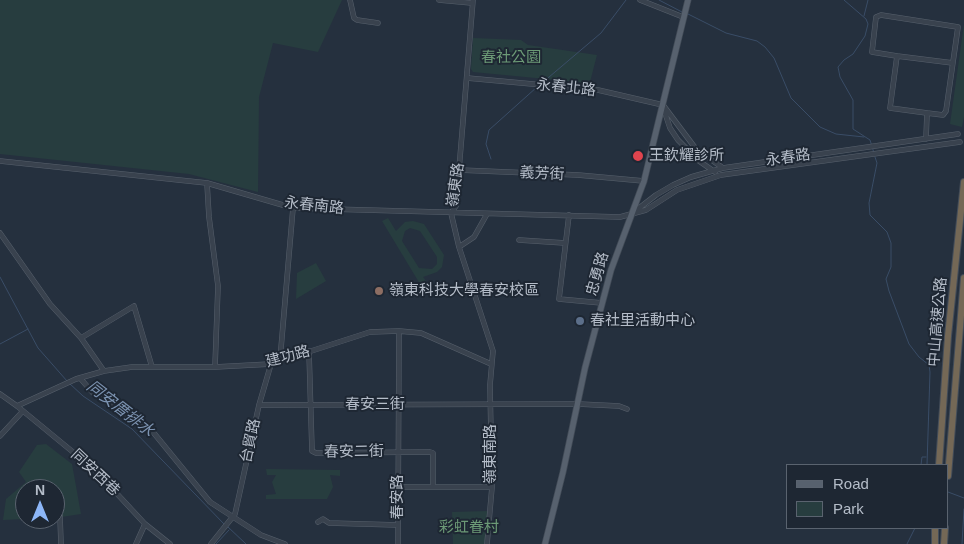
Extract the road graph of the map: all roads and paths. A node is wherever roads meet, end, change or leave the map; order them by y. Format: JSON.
{"nodes":[{"id":1,"x":350,"y":0,"type":"edge"},
{"id":2,"x":439,"y":0,"type":"edge"},
{"id":3,"x":640,"y":0,"type":"edge"},
{"id":4,"x":472,"y":1,"type":"edge"},
{"id":5,"x":686,"y":2,"type":"edge"},
{"id":6,"x":684,"y":15,"type":"junction"},
{"id":7,"x":378,"y":23,"type":"dead end"},
{"id":8,"x":897,"y":56,"type":"junction"},
{"id":9,"x":953,"y":63,"type":"junction"},
{"id":10,"x":467,"y":78,"type":"junction"},
{"id":11,"x":663,"y":105,"type":"junction"},
{"id":12,"x":927,"y":113,"type":"junction"},
{"id":13,"x":958,"y":134,"type":"dead end"},
{"id":14,"x":926,"y":139,"type":"junction"},
{"id":15,"x":960,"y":142,"type":"dead end"},
{"id":16,"x":0,"y":161,"type":"edge"},
{"id":17,"x":723,"y":168,"type":"junction"},
{"id":18,"x":459,"y":170,"type":"junction"},
{"id":19,"x":714,"y":170,"type":"junction"},
{"id":20,"x":731,"y":173,"type":"junction"},
{"id":21,"x":721,"y":175,"type":"junction"},
{"id":22,"x":644,"y":181,"type":"junction"},
{"id":23,"x":964,"y":182,"type":"edge"},
{"id":24,"x":207,"y":183,"type":"junction"},
{"id":25,"x":293,"y":208,"type":"junction"},
{"id":26,"x":452,"y":212,"type":"junction"},
{"id":27,"x":487,"y":214,"type":"junction"},
{"id":28,"x":569,"y":215,"type":"junction"},
{"id":29,"x":631,"y":215,"type":"junction"},
{"id":30,"x":0,"y":233,"type":"edge"},
{"id":31,"x":519,"y":240,"type":"dead end"},
{"id":32,"x":565,"y":243,"type":"junction"},
{"id":33,"x":459,"y":247,"type":"junction"},
{"id":34,"x":964,"y":278,"type":"edge"},
{"id":35,"x":602,"y":303,"type":"junction"},
{"id":36,"x":399,"y":331,"type":"junction"},
{"id":37,"x":80,"y":338,"type":"junction"},
{"id":38,"x":309,"y":351,"type":"junction"},
{"id":39,"x":280,"y":360,"type":"junction"},
{"id":40,"x":271,"y":364,"type":"junction"},
{"id":41,"x":491,"y":364,"type":"junction"},
{"id":42,"x":152,"y":367,"type":"junction"},
{"id":43,"x":215,"y":367,"type":"junction"},
{"id":44,"x":104,"y":371,"type":"junction"},
{"id":45,"x":78,"y":379,"type":"junction"},
{"id":46,"x":0,"y":394,"type":"edge"},
{"id":47,"x":578,"y":404,"type":"junction"},
{"id":48,"x":259,"y":405,"type":"junction"},
{"id":49,"x":17,"y":406,"type":"junction"},
{"id":50,"x":311,"y":406,"type":"junction"},
{"id":51,"x":398,"y":406,"type":"junction"},
{"id":52,"x":491,"y":406,"type":"junction"},
{"id":53,"x":627,"y":409,"type":"dead end"},
{"id":54,"x":22,"y":412,"type":"junction"},
{"id":55,"x":0,"y":436,"type":"edge"},
{"id":56,"x":398,"y":452,"type":"junction"},
{"id":57,"x":939,"y":464,"type":"edge"},
{"id":58,"x":949,"y":464,"type":"edge"},
{"id":59,"x":398,"y":487,"type":"junction"},
{"id":60,"x":433,"y":487,"type":"junction"},
{"id":61,"x":492,"y":487,"type":"junction"},
{"id":62,"x":232,"y":518,"type":"junction"},
{"id":63,"x":318,"y":522,"type":"dead end"},
{"id":64,"x":145,"y":524,"type":"junction"},
{"id":65,"x":398,"y":525,"type":"junction"},
{"id":66,"x":60,"y":529,"type":"edge"},
{"id":67,"x":936,"y":529,"type":"edge"},
{"id":68,"x":945,"y":529,"type":"edge"},
{"id":69,"x":61,"y":544,"type":"edge"},
{"id":70,"x":136,"y":544,"type":"edge"},
{"id":71,"x":170,"y":544,"type":"edge"},
{"id":72,"x":211,"y":544,"type":"edge"},
{"id":73,"x":285,"y":544,"type":"edge"},
{"id":74,"x":398,"y":544,"type":"edge"},
{"id":75,"x":487,"y":544,"type":"edge"},
{"id":76,"x":545,"y":544,"type":"edge"},
{"id":77,"x":935,"y":544,"type":"edge"},
{"id":78,"x":944,"y":544,"type":"edge"}],
"edges":[{"from":1,"to":7,"type":"street"},
{"from":2,"to":4,"type":"street"},
{"from":3,"to":6,"type":"street"},
{"from":4,"to":10,"type":"street","name":"嶺東路"},
{"from":5,"to":6,"type":"main road","name":"忠勇路"},
{"from":6,"to":11,"type":"main road","name":"忠勇路"},
{"from":8,"to":9,"type":"street"},
{"from":8,"to":9,"type":"street"},
{"from":8,"to":12,"type":"street"},
{"from":9,"to":12,"type":"street"},
{"from":10,"to":11,"type":"street","name":"永春北路"},
{"from":10,"to":18,"type":"street","name":"嶺東路"},
{"from":11,"to":17,"type":"street"},
{"from":11,"to":19,"type":"street"},
{"from":11,"to":22,"type":"main road","name":"忠勇路"},
{"from":12,"to":14,"type":"street"},
{"from":13,"to":14,"type":"street"},
{"from":14,"to":17,"type":"street","name":"永春路"},
{"from":15,"to":20,"type":"street","name":"永春路"},
{"from":16,"to":24,"type":"street","name":"永春南路"},
{"from":17,"to":19,"type":"street","name":"永春路"},
{"from":17,"to":20,"type":"street"},
{"from":18,"to":22,"type":"street","name":"義芳街"},
{"from":18,"to":26,"type":"street","name":"嶺東路"},
{"from":19,"to":21,"type":"street"},
{"from":19,"to":29,"type":"street"},
{"from":20,"to":21,"type":"street","name":"永春路"},
{"from":21,"to":29,"type":"street","name":"永春南路"},
{"from":22,"to":29,"type":"main road","name":"忠勇路"},
{"from":23,"to":57,"type":"highway","name":"中山高速公路"},
{"from":24,"to":25,"type":"street","name":"永春南路"},
{"from":24,"to":43,"type":"street"},
{"from":25,"to":26,"type":"street","name":"永春南路"},
{"from":25,"to":39,"type":"street"},
{"from":26,"to":27,"type":"street","name":"永春南路"},
{"from":26,"to":33,"type":"street","name":"嶺東路"},
{"from":27,"to":28,"type":"street","name":"永春南路"},
{"from":27,"to":33,"type":"street"},
{"from":28,"to":29,"type":"street","name":"永春南路"},
{"from":28,"to":32,"type":"street"},
{"from":29,"to":35,"type":"main road","name":"忠勇路"},
{"from":30,"to":37,"type":"street"},
{"from":31,"to":32,"type":"street"},
{"from":32,"to":35,"type":"street"},
{"from":33,"to":41,"type":"street","name":"嶺東路"},
{"from":34,"to":58,"type":"highway","name":"中山高速公路"},
{"from":35,"to":47,"type":"main road","name":"忠勇路"},
{"from":36,"to":38,"type":"street","name":"建功路"},
{"from":36,"to":41,"type":"street","name":"建功路"},
{"from":36,"to":51,"type":"street","name":"春安路"},
{"from":37,"to":42,"type":"street"},
{"from":37,"to":44,"type":"street"},
{"from":38,"to":39,"type":"street","name":"建功路"},
{"from":38,"to":50,"type":"street","name":"春安二街"},
{"from":39,"to":40,"type":"street","name":"建功路"},
{"from":40,"to":43,"type":"street","name":"建功路"},
{"from":40,"to":48,"type":"street","name":"台貿路"},
{"from":41,"to":52,"type":"street","name":"嶺東南路"},
{"from":42,"to":43,"type":"street","name":"建功路"},
{"from":42,"to":44,"type":"street","name":"建功路"},
{"from":44,"to":45,"type":"street","name":"建功路"},
{"from":45,"to":49,"type":"street","name":"建功路"},
{"from":45,"to":62,"type":"street"},
{"from":46,"to":49,"type":"street","name":"同安西巷"},
{"from":47,"to":52,"type":"street"},
{"from":47,"to":53,"type":"street"},
{"from":47,"to":76,"type":"main road","name":"忠勇路"},
{"from":48,"to":50,"type":"street","name":"春安三街"},
{"from":48,"to":62,"type":"street","name":"台貿路"},
{"from":49,"to":54,"type":"street","name":"同安西巷"},
{"from":50,"to":51,"type":"street","name":"春安三街"},
{"from":50,"to":56,"type":"street","name":"春安二街"},
{"from":51,"to":52,"type":"street","name":"春安三街"},
{"from":51,"to":56,"type":"street","name":"春安路"},
{"from":52,"to":61,"type":"street","name":"嶺東南路"},
{"from":54,"to":55,"type":"street"},
{"from":54,"to":64,"type":"street","name":"同安西巷"},
{"from":56,"to":59,"type":"street","name":"春安路"},
{"from":56,"to":60,"type":"street","name":"春安二街"},
{"from":59,"to":60,"type":"street"},
{"from":59,"to":65,"type":"street","name":"春安路"},
{"from":60,"to":61,"type":"street"},
{"from":61,"to":75,"type":"street","name":"嶺東南路"},
{"from":62,"to":72,"type":"street"},
{"from":62,"to":73,"type":"street"},
{"from":63,"to":65,"type":"street"},
{"from":64,"to":70,"type":"street"},
{"from":64,"to":71,"type":"street","name":"同安西巷"},
{"from":65,"to":74,"type":"street","name":"春安路"},
{"from":66,"to":69,"type":"street"},
{"from":67,"to":77,"type":"highway"},
{"from":68,"to":78,"type":"highway"}]}
